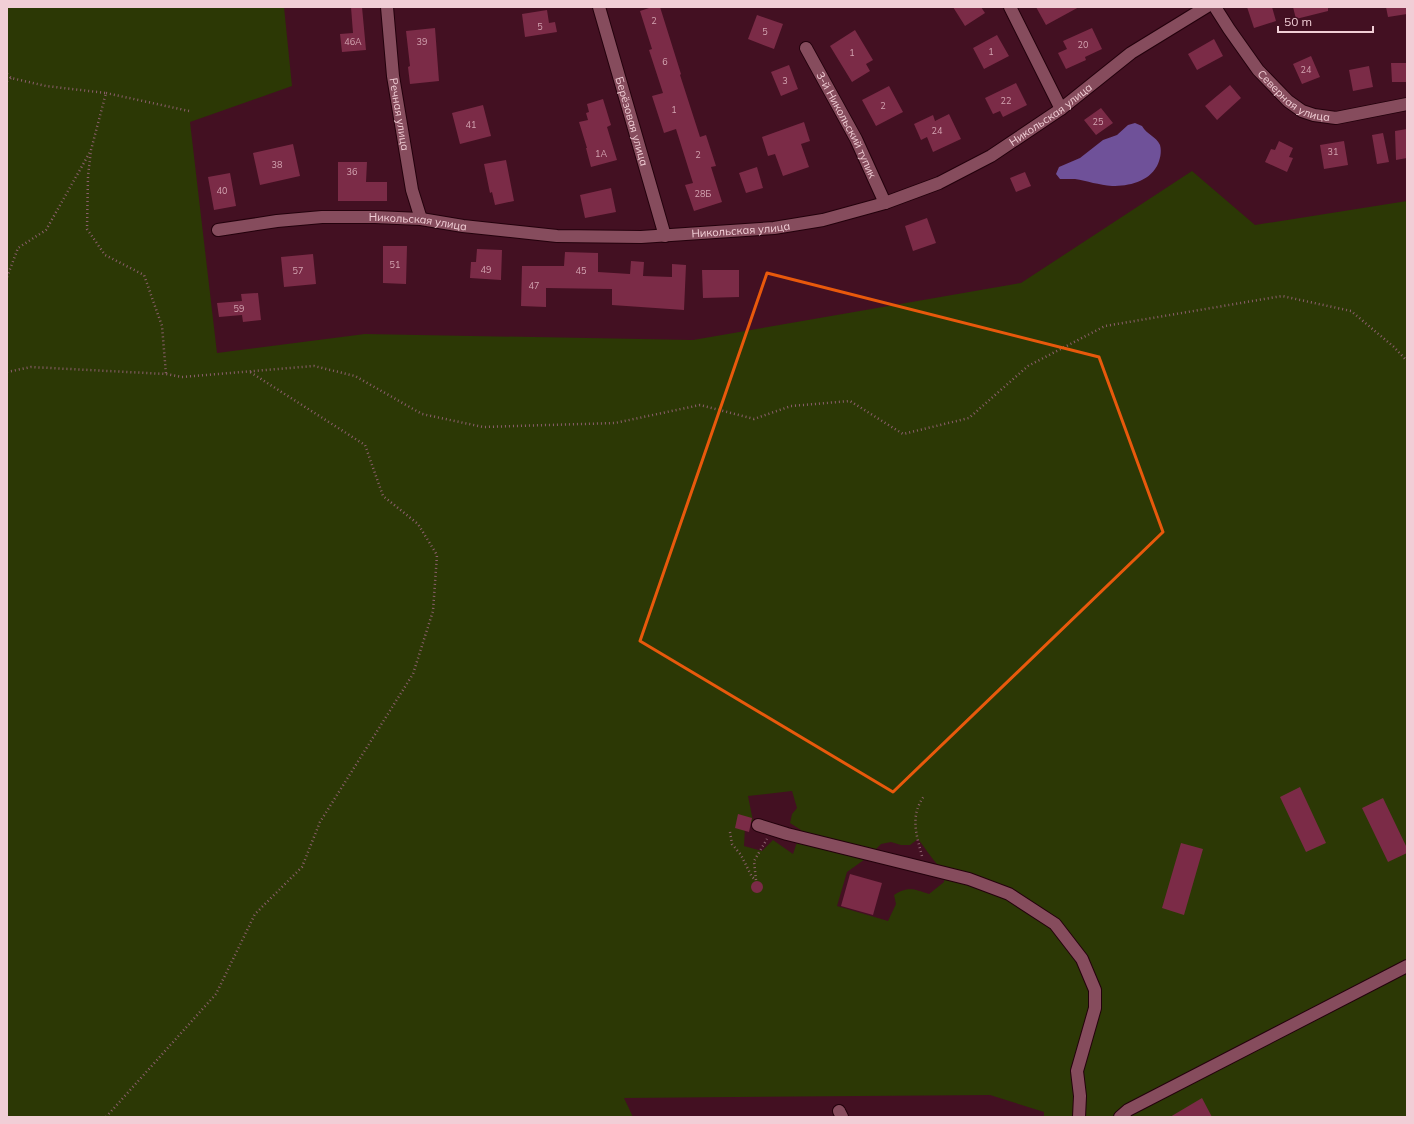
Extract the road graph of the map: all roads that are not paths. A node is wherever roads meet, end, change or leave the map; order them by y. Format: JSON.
{"nodes":[{"id":1,"x":387,"y":7,"type":"edge"},
{"id":2,"x":599,"y":7,"type":"edge"},
{"id":3,"x":1010,"y":7,"type":"edge"},
{"id":4,"x":1206,"y":7,"type":"edge"},
{"id":5,"x":1215,"y":7,"type":"edge"},
{"id":6,"x":806,"y":48,"type":"dead end"},
{"id":7,"x":1407,"y":104,"type":"edge"},
{"id":8,"x":1061,"y":109,"type":"junction"},
{"id":9,"x":885,"y":203,"type":"junction"},
{"id":10,"x":421,"y":219,"type":"junction"},
{"id":11,"x":218,"y":230,"type":"dead end"},
{"id":12,"x":665,"y":236,"type":"junction"},
{"id":13,"x":758,"y":825,"type":"dead end"},
{"id":14,"x":1407,"y":966,"type":"edge"},
{"id":15,"x":1079,"y":1117,"type":"edge"},
{"id":16,"x":1120,"y":1117,"type":"edge"}],
"edges":[{"from":1,"to":10,"type":"street","name":"Речная улица"},
{"from":2,"to":12,"type":"street","name":"Берёзовая улица"},
{"from":3,"to":8,"type":"street"},
{"from":4,"to":8,"type":"street","name":"Никольская улица"},
{"from":5,"to":7,"type":"street","name":"Северная улица"},
{"from":6,"to":9,"type":"street","name":"3-й Никольский тупик"},
{"from":8,"to":9,"type":"street","name":"Никольская улица"},
{"from":9,"to":12,"type":"street","name":"Никольская улица"},
{"from":10,"to":11,"type":"street","name":"Никольская улица"},
{"from":10,"to":12,"type":"street","name":"Никольская улица"},
{"from":13,"to":15,"type":"street"},
{"from":14,"to":16,"type":"street"}]}
